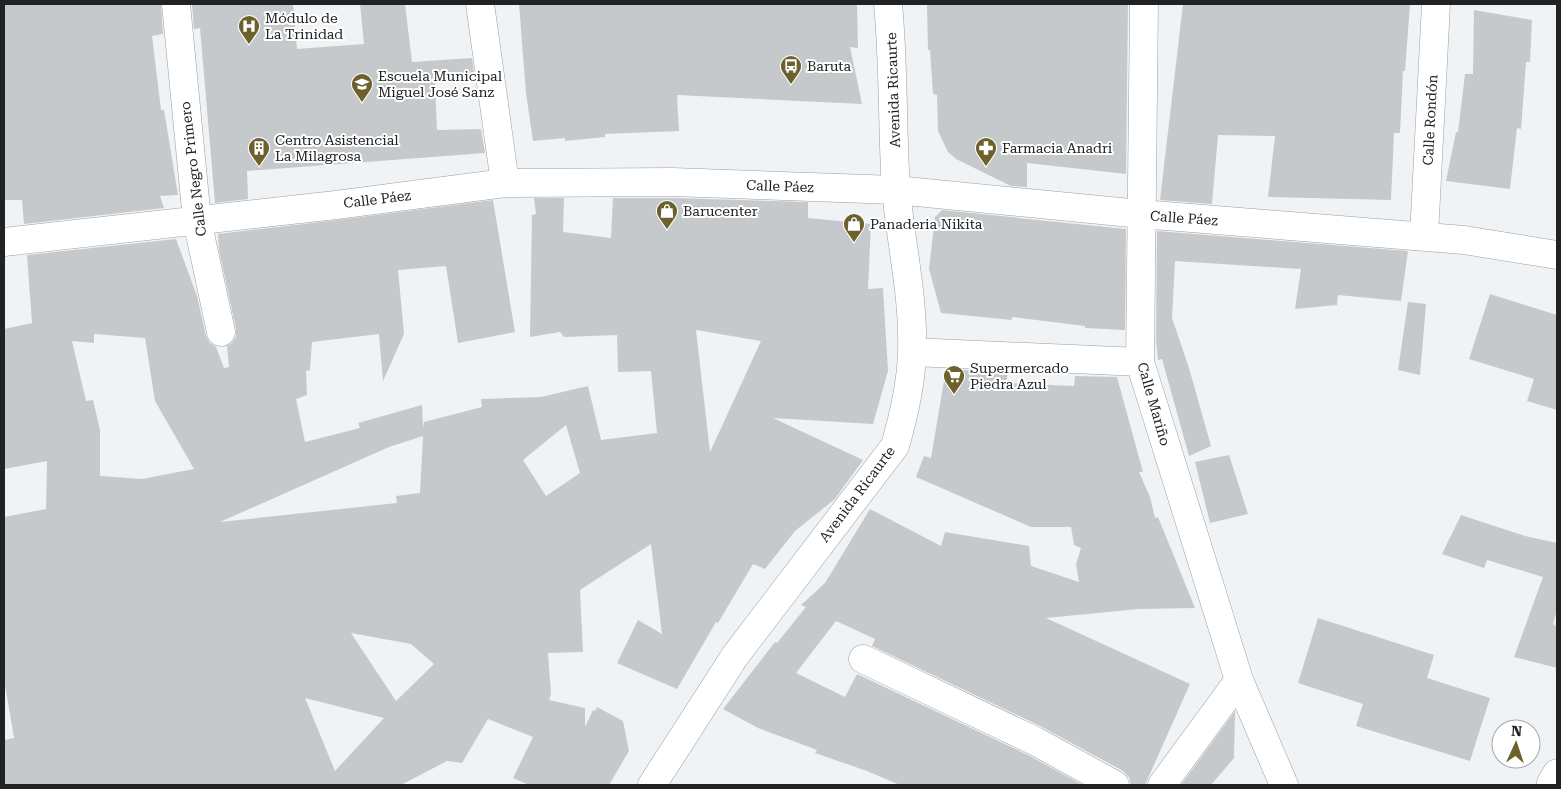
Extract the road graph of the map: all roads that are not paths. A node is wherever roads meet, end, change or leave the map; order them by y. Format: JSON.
{"nodes":[{"id":1,"x":176,"y":4,"type":"edge"},
{"id":2,"x":480,"y":4,"type":"edge"},
{"id":3,"x":888,"y":4,"type":"edge"},
{"id":4,"x":1144,"y":4,"type":"edge"},
{"id":5,"x":1436,"y":4,"type":"edge"},
{"id":6,"x":506,"y":182,"type":"junction"},
{"id":7,"x":896,"y":190,"type":"junction"},
{"id":8,"x":1140,"y":214,"type":"junction"},
{"id":9,"x":197,"y":220,"type":"junction"},
{"id":10,"x":1424,"y":236,"type":"junction"},
{"id":11,"x":4,"y":242,"type":"edge"},
{"id":12,"x":1557,"y":255,"type":"edge"},
{"id":13,"x":221,"y":332,"type":"dead end"},
{"id":14,"x":912,"y":352,"type":"junction"},
{"id":15,"x":1140,"y":362,"type":"junction"},
{"id":16,"x":863,"y":660,"type":"dead end"},
{"id":17,"x":1239,"y":680,"type":"junction"},
{"id":18,"x":652,"y":785,"type":"edge"},
{"id":19,"x":1115,"y":785,"type":"edge"},
{"id":20,"x":1162,"y":785,"type":"edge"},
{"id":21,"x":1284,"y":785,"type":"edge"}],
"edges":[{"from":1,"to":9,"type":"street","name":"Calle Negro Primero"},
{"from":2,"to":6,"type":"street"},
{"from":3,"to":7,"type":"street","name":"Avenida Ricaurte"},
{"from":4,"to":8,"type":"street","name":"Calle Mariño"},
{"from":5,"to":10,"type":"street","name":"Calle Rondón"},
{"from":6,"to":7,"type":"street","name":"Calle Páez"},
{"from":6,"to":9,"type":"street","name":"Calle Páez"},
{"from":7,"to":8,"type":"street","name":"Calle Páez"},
{"from":7,"to":14,"type":"street","name":"Avenida Ricaurte"},
{"from":8,"to":10,"type":"street","name":"Calle Páez"},
{"from":8,"to":15,"type":"street","name":"Calle Mariño"},
{"from":9,"to":11,"type":"street","name":"Calle Páez"},
{"from":9,"to":13,"type":"street","name":"Calle Negro Primero"},
{"from":10,"to":12,"type":"street","name":"Calle Páez"},
{"from":14,"to":15,"type":"street"},
{"from":14,"to":18,"type":"street","name":"Avenida Ricaurte"},
{"from":15,"to":17,"type":"street","name":"Calle Mariño"},
{"from":16,"to":19,"type":"street"},
{"from":17,"to":20,"type":"street"},
{"from":17,"to":21,"type":"street","name":"Calle Mariño"}]}
